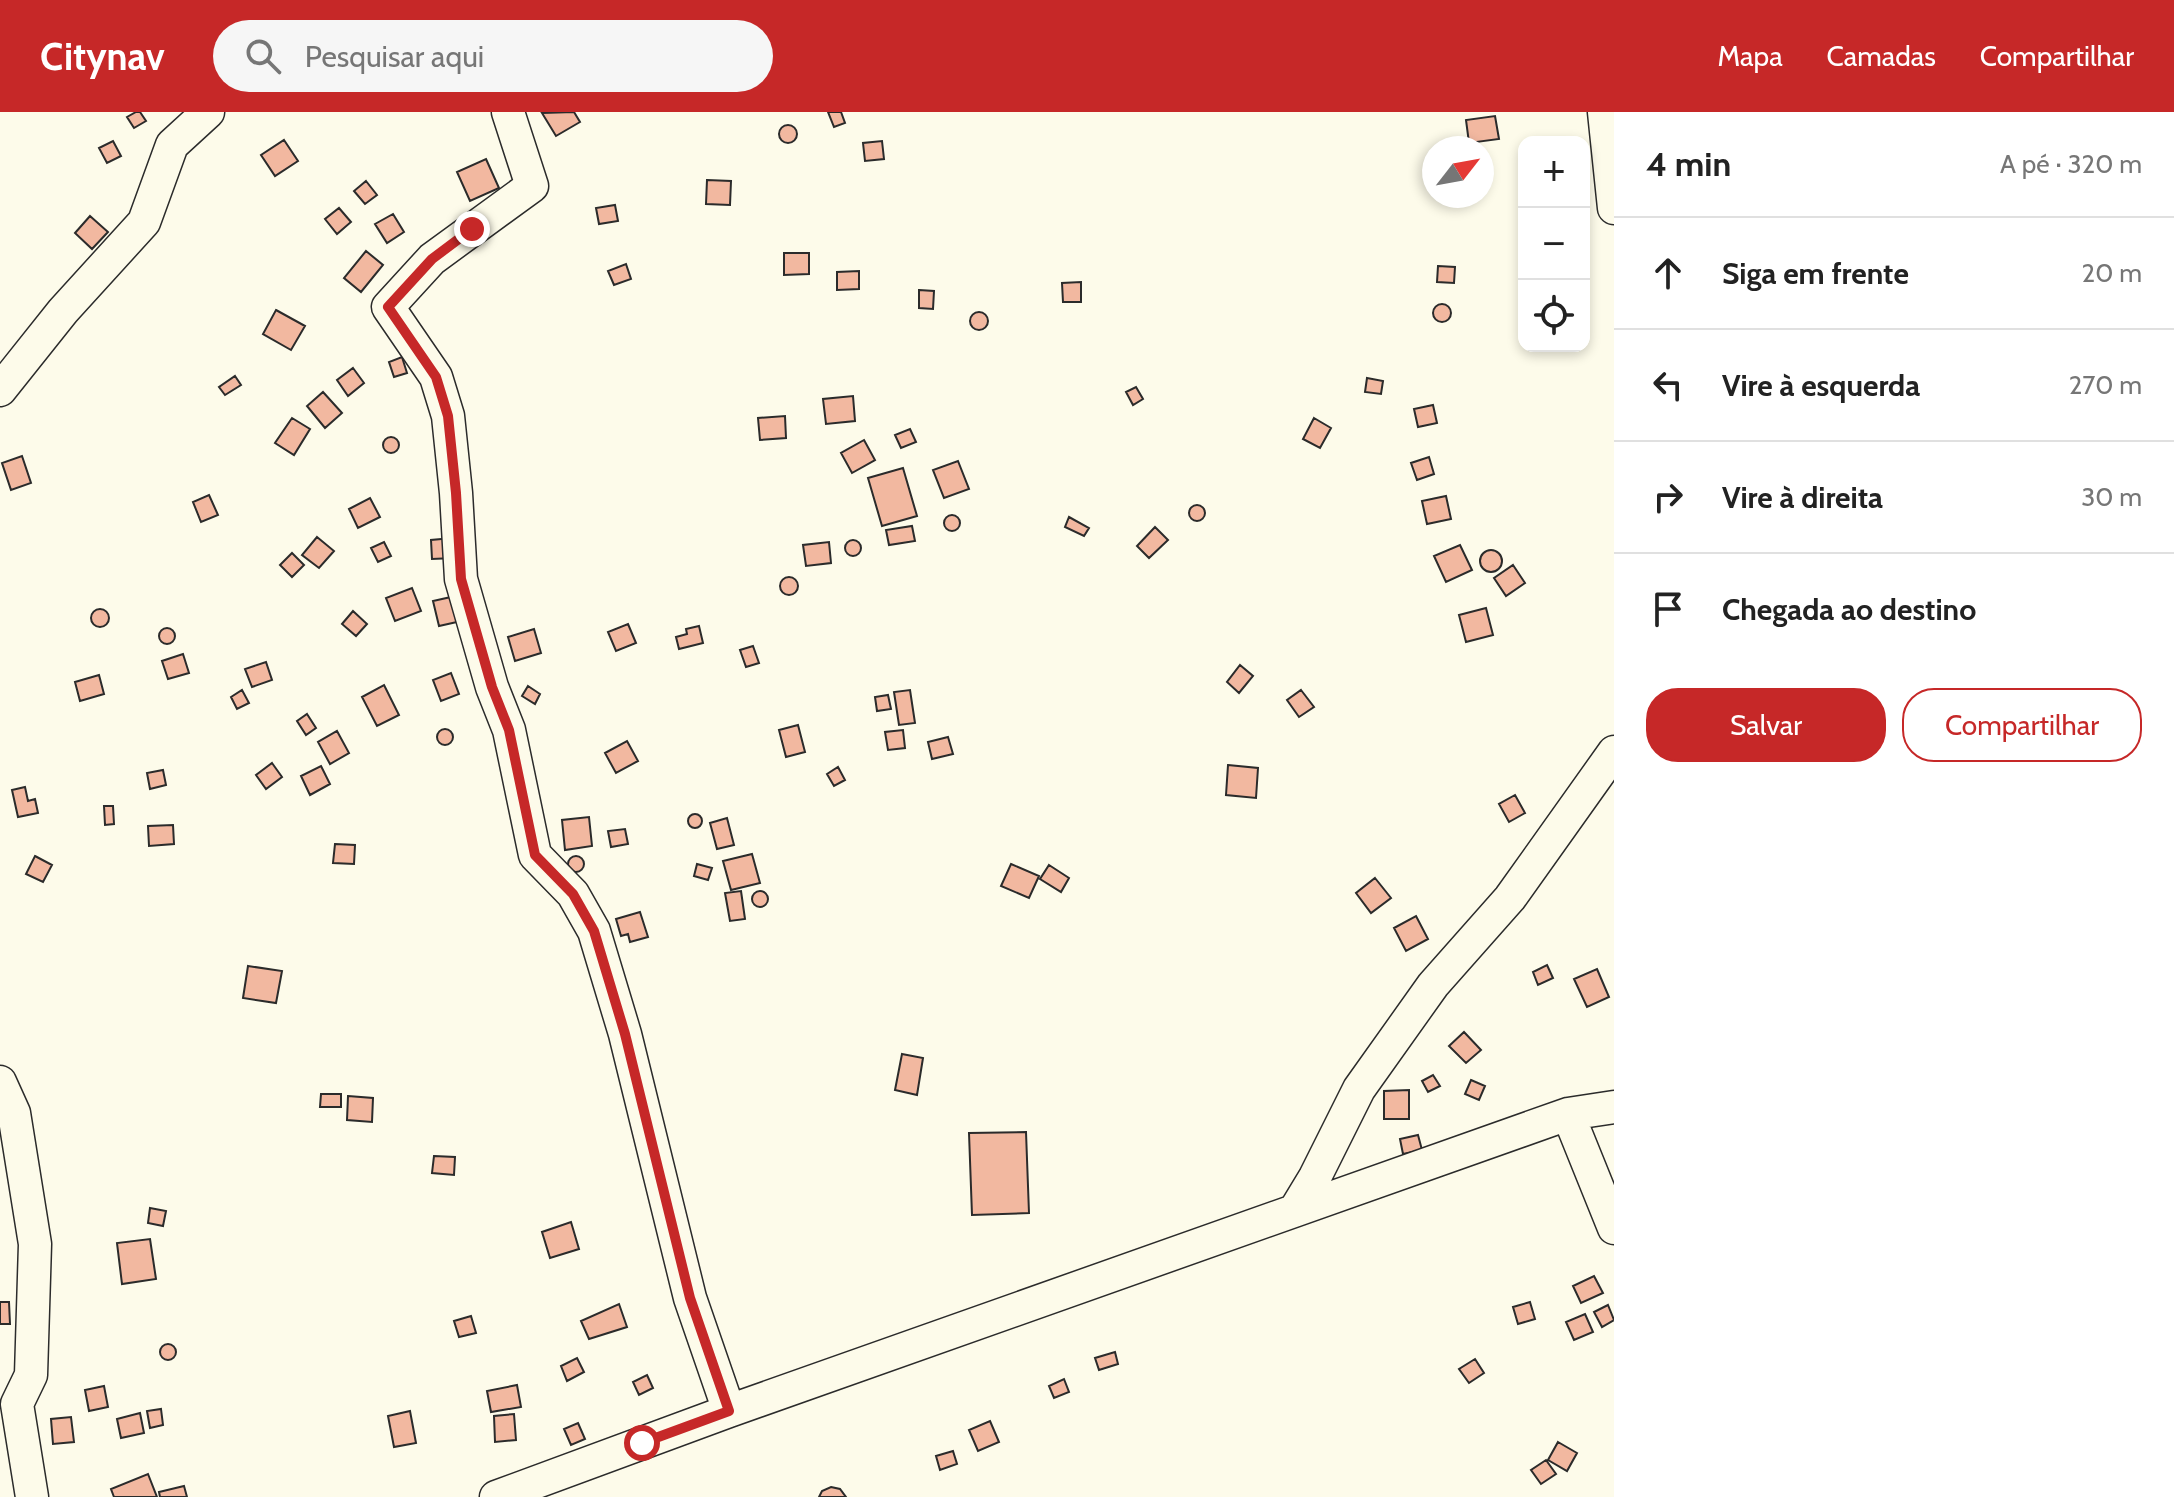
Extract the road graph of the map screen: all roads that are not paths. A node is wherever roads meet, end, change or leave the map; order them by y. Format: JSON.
{"nodes":[{"id":1,"x":208,"y":112,"type":"edge"},
{"id":2,"x":508,"y":112,"type":"edge"},
{"id":3,"x":1604,"y":112,"type":"edge"},
{"id":4,"x":1614,"y":208,"type":"edge"},
{"id":5,"x":0,"y":390,"type":"edge"},
{"id":6,"x":1614,"y":752,"type":"edge"},
{"id":7,"x":0,"y":1082,"type":"edge"},
{"id":8,"x":1614,"y":1107,"type":"edge"},
{"id":9,"x":1568,"y":1114,"type":"junction"},
{"id":10,"x":1295,"y":1210,"type":"junction"},
{"id":11,"x":1614,"y":1228,"type":"edge"},
{"id":12,"x":729,"y":1411,"type":"junction"},
{"id":13,"x":32,"y":1497,"type":"edge"},
{"id":14,"x":496,"y":1497,"type":"edge"}],
"edges":[{"from":1,"to":5,"type":"street"},
{"from":2,"to":12,"type":"street"},
{"from":3,"to":4,"type":"street"},
{"from":6,"to":10,"type":"street"},
{"from":7,"to":13,"type":"street"},
{"from":8,"to":9,"type":"street"},
{"from":9,"to":10,"type":"street"},
{"from":9,"to":11,"type":"street"},
{"from":10,"to":12,"type":"street"},
{"from":12,"to":14,"type":"street"}]}
